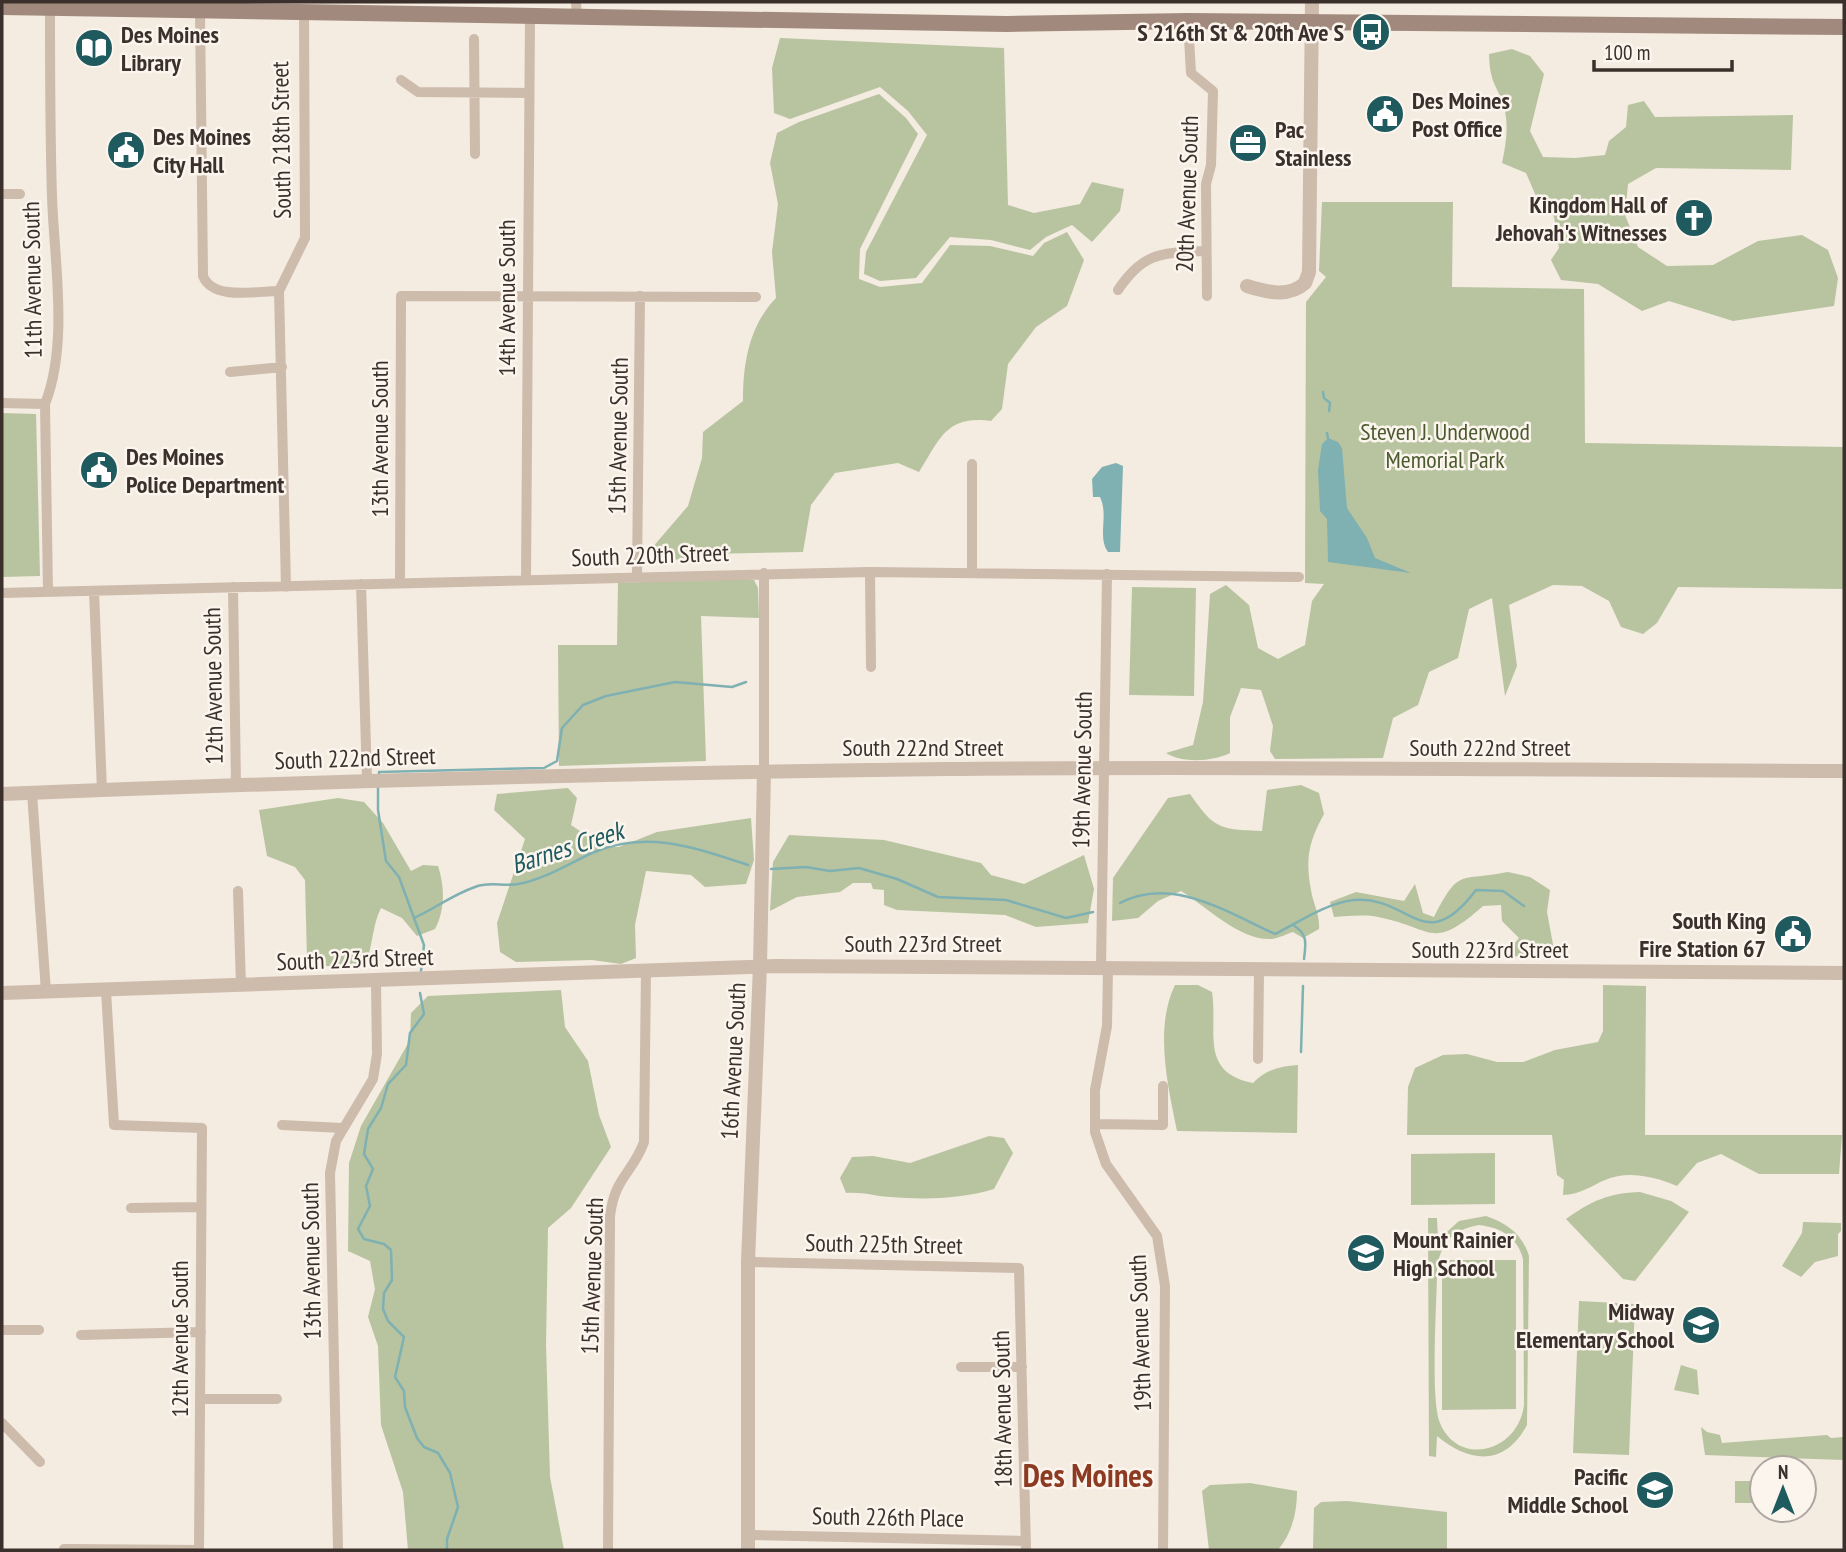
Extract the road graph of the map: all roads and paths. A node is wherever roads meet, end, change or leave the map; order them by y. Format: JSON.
{"nodes":[{"id":1,"x":1311,"y":2,"type":"edge"},
{"id":2,"x":2,"y":7,"type":"edge"},
{"id":3,"x":50,"y":8,"type":"junction"},
{"id":4,"x":452,"y":8,"type":"edge"},
{"id":5,"x":314,"y":9,"type":"edge"},
{"id":6,"x":200,"y":10,"type":"junction"},
{"id":7,"x":577,"y":10,"type":"edge"},
{"id":8,"x":530,"y":16,"type":"junction"},
{"id":9,"x":1188,"y":21,"type":"junction"},
{"id":10,"x":1311,"y":22,"type":"junction"},
{"id":11,"x":1844,"y":27,"type":"edge"},
{"id":12,"x":474,"y":39,"type":"dead end"},
{"id":13,"x":401,"y":80,"type":"dead end"},
{"id":14,"x":474,"y":93,"type":"junction"},
{"id":15,"x":529,"y":93,"type":"junction"},
{"id":16,"x":475,"y":153,"type":"dead end"},
{"id":17,"x":2,"y":194,"type":"edge"},
{"id":18,"x":20,"y":194,"type":"dead end"},
{"id":19,"x":1206,"y":251,"type":"junction"},
{"id":20,"x":1247,"y":286,"type":"dead end"},
{"id":21,"x":1118,"y":290,"type":"dead end"},
{"id":22,"x":279,"y":291,"type":"junction"},
{"id":23,"x":527,"y":295,"type":"junction"},
{"id":24,"x":640,"y":296,"type":"junction"},
{"id":25,"x":1207,"y":296,"type":"dead end"},
{"id":26,"x":756,"y":297,"type":"dead end"},
{"id":27,"x":282,"y":367,"type":"junction"},
{"id":28,"x":230,"y":372,"type":"dead end"},
{"id":29,"x":2,"y":403,"type":"edge"},
{"id":30,"x":44,"y":404,"type":"junction"},
{"id":31,"x":972,"y":464,"type":"dead end"},
{"id":32,"x":870,"y":572,"type":"junction"},
{"id":33,"x":972,"y":572,"type":"junction"},
{"id":34,"x":764,"y":573,"type":"junction"},
{"id":35,"x":1107,"y":574,"type":"junction"},
{"id":36,"x":637,"y":576,"type":"junction"},
{"id":37,"x":1299,"y":577,"type":"dead end"},
{"id":38,"x":526,"y":580,"type":"junction"},
{"id":39,"x":400,"y":583,"type":"junction"},
{"id":40,"x":361,"y":584,"type":"junction"},
{"id":41,"x":286,"y":586,"type":"junction"},
{"id":42,"x":233,"y":587,"type":"junction"},
{"id":43,"x":94,"y":591,"type":"junction"},
{"id":44,"x":48,"y":592,"type":"junction"},
{"id":45,"x":2,"y":593,"type":"edge"},
{"id":46,"x":871,"y":667,"type":"dead end"},
{"id":47,"x":1102,"y":769,"type":"junction"},
{"id":48,"x":764,"y":771,"type":"junction"},
{"id":49,"x":1844,"y":771,"type":"edge"},
{"id":50,"x":367,"y":780,"type":"junction"},
{"id":51,"x":236,"y":785,"type":"junction"},
{"id":52,"x":102,"y":790,"type":"junction"},
{"id":53,"x":32,"y":793,"type":"junction"},
{"id":54,"x":2,"y":794,"type":"edge"},
{"id":55,"x":238,"y":891,"type":"dead end"},
{"id":56,"x":760,"y":966,"type":"junction"},
{"id":57,"x":1104,"y":967,"type":"junction"},
{"id":58,"x":646,"y":970,"type":"junction"},
{"id":59,"x":1259,"y":970,"type":"junction"},
{"id":60,"x":1844,"y":973,"type":"edge"},
{"id":61,"x":376,"y":982,"type":"junction"},
{"id":62,"x":241,"y":986,"type":"junction"},
{"id":63,"x":106,"y":991,"type":"junction"},
{"id":64,"x":46,"y":992,"type":"junction"},
{"id":65,"x":2,"y":993,"type":"edge"},
{"id":66,"x":1258,"y":1059,"type":"dead end"},
{"id":67,"x":1163,"y":1086,"type":"dead end"},
{"id":68,"x":1095,"y":1124,"type":"junction"},
{"id":69,"x":282,"y":1125,"type":"dead end"},
{"id":70,"x":342,"y":1128,"type":"junction"},
{"id":71,"x":200,"y":1207,"type":"junction"},
{"id":72,"x":131,"y":1208,"type":"dead end"},
{"id":73,"x":748,"y":1262,"type":"junction"},
{"id":74,"x":1019,"y":1268,"type":"joint"},
{"id":75,"x":2,"y":1330,"type":"edge"},
{"id":76,"x":39,"y":1330,"type":"dead end"},
{"id":77,"x":201,"y":1332,"type":"junction"},
{"id":78,"x":81,"y":1335,"type":"dead end"},
{"id":79,"x":961,"y":1367,"type":"dead end"},
{"id":80,"x":1022,"y":1367,"type":"junction"},
{"id":81,"x":200,"y":1399,"type":"junction"},
{"id":82,"x":277,"y":1399,"type":"dead end"},
{"id":83,"x":2,"y":1423,"type":"edge"},
{"id":84,"x":40,"y":1462,"type":"dead end"},
{"id":85,"x":748,"y":1535,"type":"junction"},
{"id":86,"x":1026,"y":1546,"type":"edge"},
{"id":87,"x":64,"y":1549,"type":"edge"},
{"id":88,"x":199,"y":1550,"type":"edge"},
{"id":89,"x":338,"y":1550,"type":"edge"},
{"id":90,"x":608,"y":1550,"type":"edge"},
{"id":91,"x":748,"y":1550,"type":"edge"},
{"id":92,"x":1163,"y":1550,"type":"edge"}],
"edges":[{"from":1,"to":10,"type":"street"},
{"from":2,"to":3,"type":"main road"},
{"from":3,"to":6,"type":"main road"},
{"from":3,"to":30,"type":"street","name":"11th Avenue South"},
{"from":4,"to":5,"type":"main road"},
{"from":4,"to":8,"type":"main road"},
{"from":5,"to":6,"type":"main road"},
{"from":5,"to":22,"type":"street","name":"South 218th Street"},
{"from":6,"to":22,"type":"street"},
{"from":7,"to":8,"type":"main road"},
{"from":7,"to":9,"type":"main road"},
{"from":8,"to":15,"type":"street","name":"14th Avenue South"},
{"from":9,"to":10,"type":"main road"},
{"from":9,"to":19,"type":"street","name":"20th Avenue South"},
{"from":10,"to":11,"type":"main road"},
{"from":10,"to":20,"type":"street"},
{"from":12,"to":14,"type":"street"},
{"from":13,"to":14,"type":"street"},
{"from":14,"to":15,"type":"street"},
{"from":14,"to":16,"type":"street"},
{"from":15,"to":23,"type":"street","name":"14th Avenue South"},
{"from":17,"to":18,"type":"street"},
{"from":19,"to":21,"type":"street"},
{"from":19,"to":25,"type":"street","name":"20th Avenue South"},
{"from":22,"to":27,"type":"street"},
{"from":23,"to":24,"type":"street"},
{"from":23,"to":38,"type":"street","name":"14th Avenue South"},
{"from":23,"to":39,"type":"street","name":"13th Avenue South"},
{"from":24,"to":26,"type":"street"},
{"from":24,"to":36,"type":"street","name":"15th Avenue South"},
{"from":27,"to":28,"type":"street"},
{"from":27,"to":41,"type":"street"},
{"from":29,"to":30,"type":"street"},
{"from":30,"to":44,"type":"street","name":"11th Avenue South"},
{"from":31,"to":33,"type":"street"},
{"from":32,"to":33,"type":"street","name":"South 220th Street"},
{"from":32,"to":34,"type":"street","name":"South 220th Street"},
{"from":32,"to":46,"type":"street"},
{"from":33,"to":35,"type":"street","name":"South 220th Street"},
{"from":34,"to":36,"type":"street","name":"South 220th Street"},
{"from":34,"to":48,"type":"street","name":"16th Avenue South"},
{"from":35,"to":37,"type":"street","name":"South 220th Street"},
{"from":35,"to":47,"type":"street","name":"19th Avenue South"},
{"from":36,"to":38,"type":"street","name":"South 220th Street"},
{"from":38,"to":39,"type":"street","name":"South 220th Street"},
{"from":39,"to":40,"type":"street","name":"South 220th Street"},
{"from":40,"to":41,"type":"street","name":"South 220th Street"},
{"from":40,"to":50,"type":"street"},
{"from":41,"to":42,"type":"street","name":"South 220th Street"},
{"from":42,"to":43,"type":"street","name":"South 220th Street"},
{"from":42,"to":51,"type":"street","name":"12th Avenue South"},
{"from":43,"to":44,"type":"street","name":"South 220th Street"},
{"from":43,"to":52,"type":"street"},
{"from":44,"to":45,"type":"street","name":"South 220th Street"},
{"from":47,"to":48,"type":"street","name":"South 222nd Street"},
{"from":47,"to":49,"type":"street","name":"South 222nd Street"},
{"from":47,"to":57,"type":"street","name":"19th Avenue South"},
{"from":48,"to":50,"type":"street","name":"South 222nd Street"},
{"from":48,"to":56,"type":"street","name":"16th Avenue South"},
{"from":50,"to":51,"type":"street","name":"South 222nd Street"},
{"from":51,"to":52,"type":"street","name":"South 222nd Street"},
{"from":52,"to":53,"type":"street","name":"South 222nd Street"},
{"from":53,"to":54,"type":"street","name":"South 222nd Street"},
{"from":53,"to":64,"type":"street"},
{"from":55,"to":62,"type":"street"},
{"from":56,"to":57,"type":"street","name":"South 223rd Street"},
{"from":56,"to":58,"type":"street","name":"South 223rd Street"},
{"from":56,"to":73,"type":"street","name":"16th Avenue South"},
{"from":57,"to":59,"type":"street","name":"South 223rd Street"},
{"from":57,"to":68,"type":"street","name":"19th Avenue South"},
{"from":58,"to":61,"type":"street","name":"South 223rd Street"},
{"from":58,"to":90,"type":"street","name":"15th Avenue South"},
{"from":59,"to":60,"type":"street","name":"South 223rd Street"},
{"from":59,"to":66,"type":"street"},
{"from":61,"to":62,"type":"street","name":"South 223rd Street"},
{"from":61,"to":70,"type":"street","name":"13th Avenue South"},
{"from":62,"to":63,"type":"street","name":"South 223rd Street"},
{"from":63,"to":64,"type":"street","name":"South 223rd Street"},
{"from":63,"to":71,"type":"street","name":"12th Avenue South"},
{"from":64,"to":65,"type":"street","name":"South 223rd Street"},
{"from":67,"to":68,"type":"street"},
{"from":68,"to":92,"type":"street","name":"19th Avenue South"},
{"from":69,"to":70,"type":"street"},
{"from":70,"to":89,"type":"street","name":"13th Avenue South"},
{"from":71,"to":72,"type":"street"},
{"from":71,"to":77,"type":"street","name":"12th Avenue South"},
{"from":73,"to":74,"type":"street","name":"South 225th Street"},
{"from":73,"to":85,"type":"street","name":"16th Avenue South"},
{"from":74,"to":80,"type":"street","name":"18th Avenue South"},
{"from":75,"to":76,"type":"street"},
{"from":77,"to":78,"type":"street"},
{"from":77,"to":81,"type":"street","name":"12th Avenue South"},
{"from":79,"to":80,"type":"street"},
{"from":80,"to":86,"type":"street","name":"18th Avenue South"},
{"from":81,"to":82,"type":"street"},
{"from":81,"to":88,"type":"street","name":"12th Avenue South"},
{"from":83,"to":84,"type":"street"},
{"from":85,"to":86,"type":"street","name":"South 226th Place"},
{"from":85,"to":91,"type":"street","name":"16th Avenue South"},
{"from":87,"to":88,"type":"street"}]}
